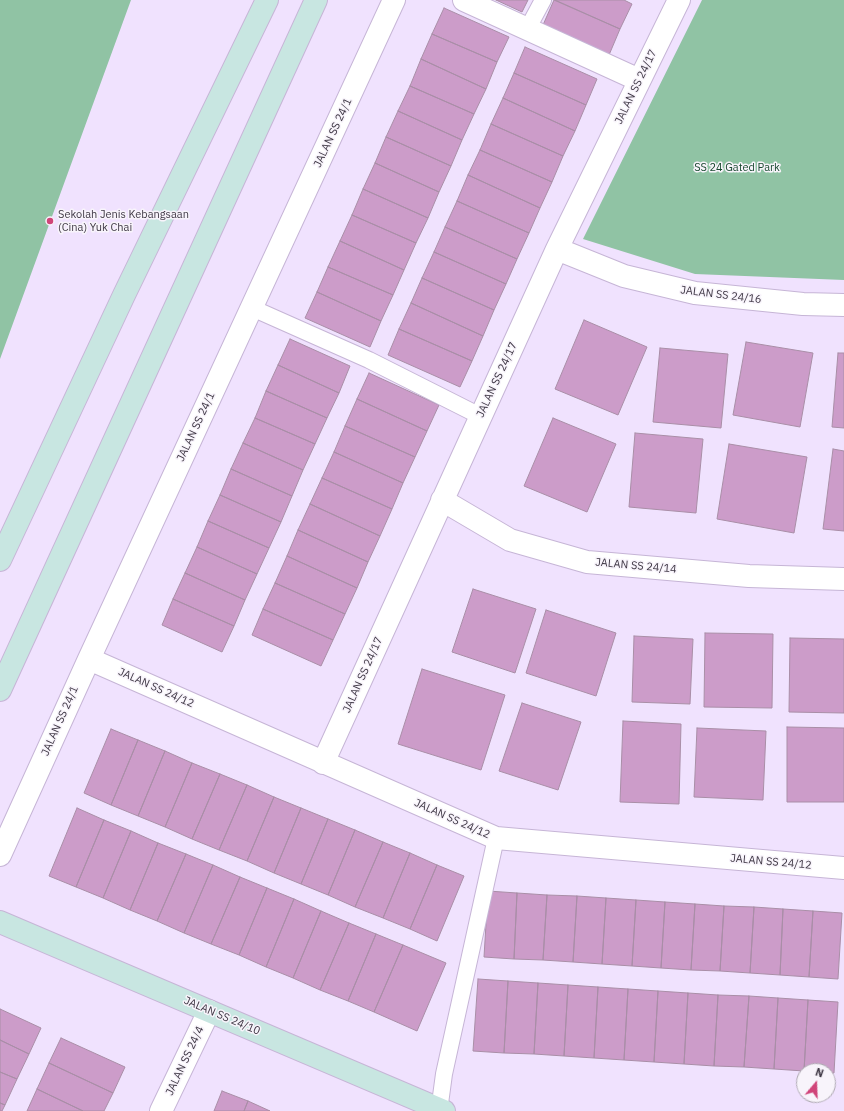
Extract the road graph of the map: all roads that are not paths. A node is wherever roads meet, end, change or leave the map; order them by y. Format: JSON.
{"nodes":[{"id":1,"x":266,"y":0,"type":"edge"},
{"id":2,"x":316,"y":0,"type":"edge"},
{"id":3,"x":394,"y":0,"type":"edge"},
{"id":4,"x":464,"y":0,"type":"edge"},
{"id":5,"x":543,"y":0,"type":"edge"},
{"id":6,"x":678,"y":0,"type":"edge"},
{"id":7,"x":528,"y":28,"type":"junction"},
{"id":8,"x":639,"y":80,"type":"junction"},
{"id":9,"x":557,"y":249,"type":"junction"},
{"id":10,"x":844,"y":305,"type":"edge"},
{"id":11,"x":252,"y":308,"type":"junction"},
{"id":12,"x":480,"y":416,"type":"junction"},
{"id":13,"x":442,"y":500,"type":"junction"},
{"id":14,"x":0,"y":560,"type":"edge"},
{"id":15,"x":844,"y":579,"type":"edge"},
{"id":16,"x":89,"y":659,"type":"junction"},
{"id":17,"x":0,"y":690,"type":"edge"},
{"id":18,"x":323,"y":763,"type":"junction"},
{"id":19,"x":496,"y":838,"type":"junction"},
{"id":20,"x":0,"y":856,"type":"edge"},
{"id":21,"x":844,"y":868,"type":"edge"},
{"id":22,"x":0,"y":922,"type":"edge"},
{"id":23,"x":209,"y":1011,"type":"junction"},
{"id":24,"x":440,"y":1110,"type":"edge"},
{"id":25,"x":161,"y":1111,"type":"edge"}],
"edges":[{"from":1,"to":14,"type":"main road"},
{"from":2,"to":17,"type":"main road"},
{"from":3,"to":11,"type":"street","name":"JALAN SS 24/1"},
{"from":4,"to":7,"type":"street"},
{"from":5,"to":7,"type":"lane"},
{"from":6,"to":8,"type":"street","name":"JALAN SS 24/17"},
{"from":7,"to":8,"type":"street"},
{"from":8,"to":9,"type":"street","name":"JALAN SS 24/17"},
{"from":9,"to":10,"type":"street","name":"JALAN SS 24/16"},
{"from":9,"to":12,"type":"street","name":"JALAN SS 24/17"},
{"from":11,"to":12,"type":"lane"},
{"from":11,"to":16,"type":"street","name":"JALAN SS 24/1"},
{"from":12,"to":13,"type":"street","name":"JALAN SS 24/17"},
{"from":13,"to":15,"type":"street","name":"JALAN SS 24/14"},
{"from":13,"to":18,"type":"street","name":"JALAN SS 24/17"},
{"from":16,"to":18,"type":"street","name":"JALAN SS 24/12"},
{"from":16,"to":20,"type":"street","name":"JALAN SS 24/1"},
{"from":18,"to":19,"type":"street","name":"JALAN SS 24/12"},
{"from":19,"to":21,"type":"street","name":"JALAN SS 24/12"},
{"from":19,"to":24,"type":"lane"},
{"from":22,"to":23,"type":"main road","name":"JALAN SS 24/10"},
{"from":23,"to":24,"type":"main road","name":"JALAN SS 24/10"},
{"from":23,"to":25,"type":"street","name":"JALAN SS 24/4"}]}
